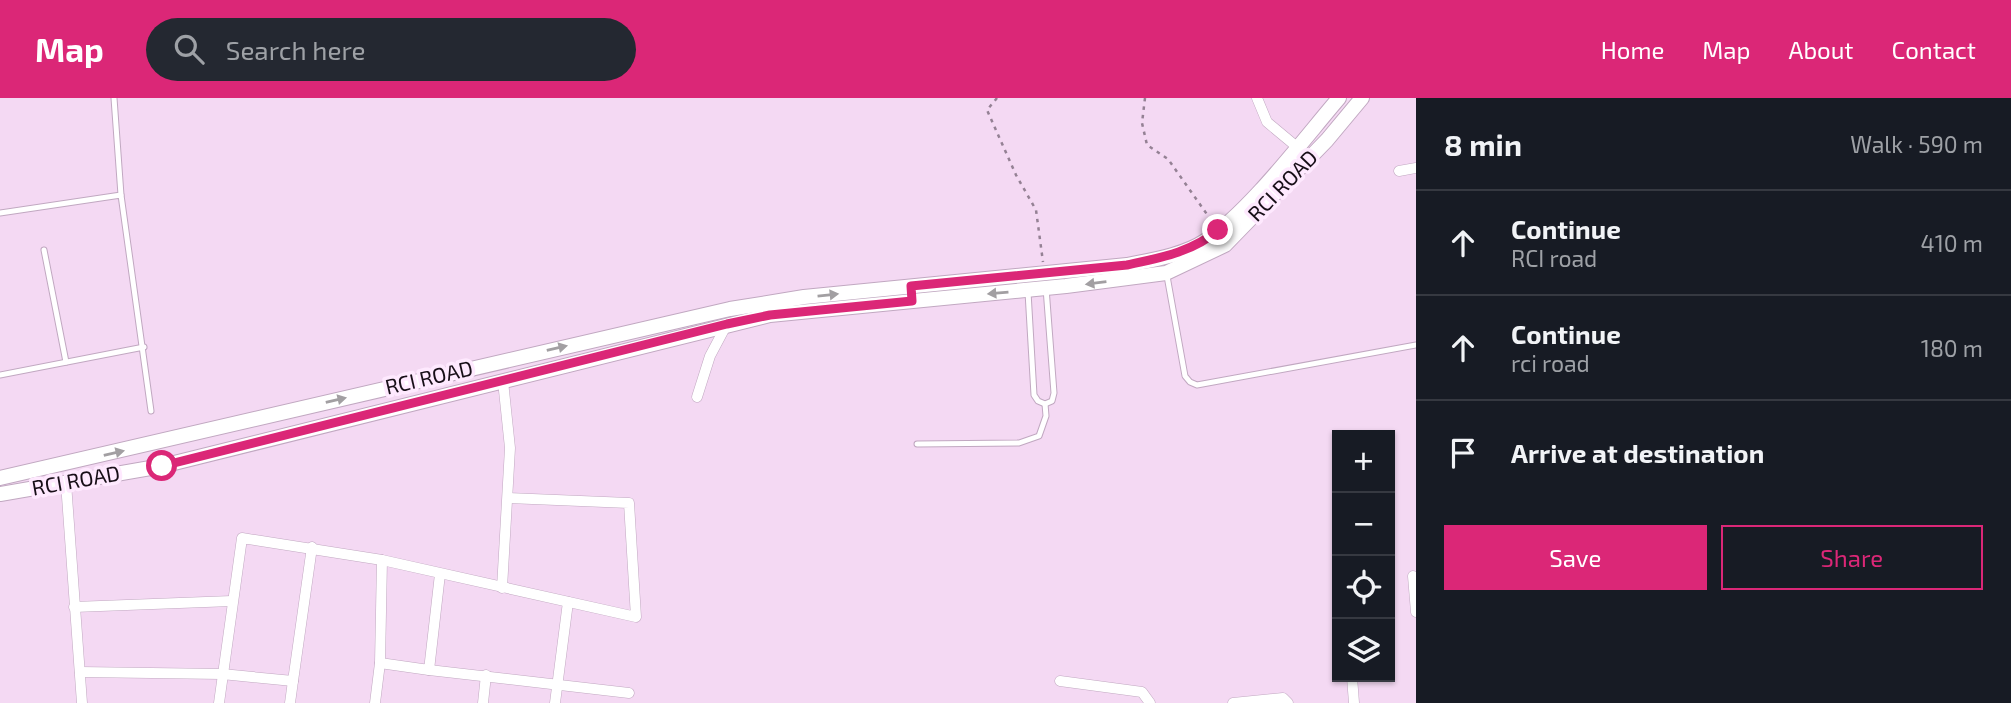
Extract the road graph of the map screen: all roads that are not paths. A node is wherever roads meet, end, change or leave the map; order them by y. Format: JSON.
{"nodes":[{"id":1,"x":114,"y":98,"type":"edge"},
{"id":2,"x":1257,"y":98,"type":"edge"},
{"id":3,"x":1362,"y":98,"type":"edge"},
{"id":4,"x":1331,"y":101,"type":"edge"},
{"id":5,"x":1297,"y":147,"type":"junction"},
{"id":6,"x":1416,"y":169,"type":"edge"},
{"id":7,"x":1399,"y":171,"type":"dead end"},
{"id":8,"x":121,"y":195,"type":"junction"},
{"id":9,"x":0,"y":213,"type":"edge"},
{"id":10,"x":44,"y":250,"type":"dead end"},
{"id":11,"x":1166,"y":273,"type":"junction"},
{"id":12,"x":1045,"y":281,"type":"junction"},
{"id":13,"x":1027,"y":290,"type":"junction"},
{"id":14,"x":912,"y":294,"type":"junction"},
{"id":15,"x":727,"y":324,"type":"junction"},
{"id":16,"x":1416,"y":345,"type":"edge"},
{"id":17,"x":144,"y":347,"type":"junction"},
{"id":18,"x":66,"y":362,"type":"junction"},
{"id":19,"x":0,"y":374,"type":"edge"},
{"id":20,"x":440,"y":375,"type":"junction"},
{"id":21,"x":503,"y":381,"type":"junction"},
{"id":22,"x":446,"y":395,"type":"junction"},
{"id":23,"x":697,"y":397,"type":"dead end"},
{"id":24,"x":1045,"y":404,"type":"junction"},
{"id":25,"x":151,"y":411,"type":"dead end"},
{"id":26,"x":917,"y":444,"type":"dead end"},
{"id":27,"x":0,"y":478,"type":"edge"},
{"id":28,"x":66,"y":483,"type":"junction"},
{"id":29,"x":0,"y":494,"type":"edge"},
{"id":30,"x":508,"y":498,"type":"junction"},
{"id":31,"x":312,"y":547,"type":"junction"},
{"id":32,"x":382,"y":560,"type":"junction"},
{"id":33,"x":440,"y":574,"type":"junction"},
{"id":34,"x":1413,"y":576,"type":"dead end"},
{"id":35,"x":502,"y":588,"type":"junction"},
{"id":36,"x":232,"y":601,"type":"junction"},
{"id":37,"x":568,"y":603,"type":"junction"},
{"id":38,"x":74,"y":607,"type":"junction"},
{"id":39,"x":1416,"y":612,"type":"edge"},
{"id":40,"x":380,"y":663,"type":"junction"},
{"id":41,"x":429,"y":670,"type":"junction"},
{"id":42,"x":80,"y":672,"type":"junction"},
{"id":43,"x":222,"y":674,"type":"junction"},
{"id":44,"x":486,"y":675,"type":"junction"},
{"id":45,"x":293,"y":681,"type":"junction"},
{"id":46,"x":1060,"y":681,"type":"dead end"},
{"id":47,"x":1352,"y":682,"type":"edge"},
{"id":48,"x":557,"y":684,"type":"junction"},
{"id":49,"x":629,"y":695,"type":"edge"},
{"id":50,"x":82,"y":703,"type":"edge"},
{"id":51,"x":219,"y":703,"type":"edge"},
{"id":52,"x":290,"y":703,"type":"edge"},
{"id":53,"x":375,"y":703,"type":"edge"},
{"id":54,"x":483,"y":703,"type":"edge"},
{"id":55,"x":555,"y":703,"type":"edge"},
{"id":56,"x":1150,"y":703,"type":"edge"},
{"id":57,"x":1233,"y":703,"type":"edge"},
{"id":58,"x":1288,"y":703,"type":"edge"},
{"id":59,"x":1354,"y":703,"type":"edge"}],
"edges":[{"from":1,"to":8,"type":"lane"},
{"from":2,"to":5,"type":"street"},
{"from":3,"to":11,"type":"main road","name":"RCI ROAD"},
{"from":4,"to":5,"type":"main road","name":"RCI ROAD"},
{"from":5,"to":12,"type":"main road","name":"RCI ROAD"},
{"from":6,"to":7,"type":"street"},
{"from":8,"to":9,"type":"lane"},
{"from":8,"to":17,"type":"lane"},
{"from":10,"to":18,"type":"lane"},
{"from":11,"to":12,"type":"main road","name":"RCI ROAD","one_way":true},
{"from":11,"to":16,"type":"lane"},
{"from":12,"to":13,"type":"main road","name":"RCI ROAD"},
{"from":12,"to":14,"type":"main road","name":"RCI ROAD"},
{"from":12,"to":24,"type":"lane"},
{"from":13,"to":14,"type":"main road","name":"RCI ROAD","one_way":true},
{"from":13,"to":24,"type":"lane"},
{"from":14,"to":15,"type":"main road","name":"RCI ROAD"},
{"from":20,"to":14,"type":"main road","name":"RCI ROAD","one_way":true},
{"from":15,"to":21,"type":"main road","name":"RCI ROAD"},
{"from":15,"to":23,"type":"street"},
{"from":17,"to":18,"type":"lane"},
{"from":17,"to":25,"type":"lane"},
{"from":18,"to":19,"type":"lane"},
{"from":20,"to":22,"type":"main road"},
{"from":27,"to":20,"type":"main road","name":"RCI ROAD","one_way":true},
{"from":21,"to":22,"type":"main road","name":"RCI ROAD"},
{"from":21,"to":30,"type":"street"},
{"from":22,"to":28,"type":"main road","name":"RCI ROAD"},
{"from":24,"to":26,"type":"lane"},
{"from":28,"to":29,"type":"main road","name":"RCI ROAD"},
{"from":28,"to":38,"type":"street"},
{"from":30,"to":35,"type":"street"},
{"from":30,"to":37,"type":"street"},
{"from":31,"to":32,"type":"street"},
{"from":31,"to":36,"type":"street"},
{"from":31,"to":45,"type":"street"},
{"from":32,"to":33,"type":"street"},
{"from":32,"to":40,"type":"street"},
{"from":33,"to":35,"type":"street"},
{"from":33,"to":41,"type":"street"},
{"from":34,"to":39,"type":"street"},
{"from":35,"to":37,"type":"street"},
{"from":36,"to":38,"type":"street"},
{"from":36,"to":43,"type":"street"},
{"from":37,"to":48,"type":"street"},
{"from":38,"to":42,"type":"street"},
{"from":40,"to":41,"type":"street"},
{"from":40,"to":53,"type":"street"},
{"from":41,"to":44,"type":"street"},
{"from":42,"to":43,"type":"street"},
{"from":42,"to":50,"type":"street"},
{"from":43,"to":45,"type":"street"},
{"from":43,"to":51,"type":"street"},
{"from":44,"to":48,"type":"street"},
{"from":44,"to":54,"type":"street"},
{"from":45,"to":52,"type":"street"},
{"from":46,"to":56,"type":"street"},
{"from":47,"to":59,"type":"street"},
{"from":48,"to":49,"type":"street"},
{"from":48,"to":55,"type":"street"},
{"from":57,"to":58,"type":"street"}]}
